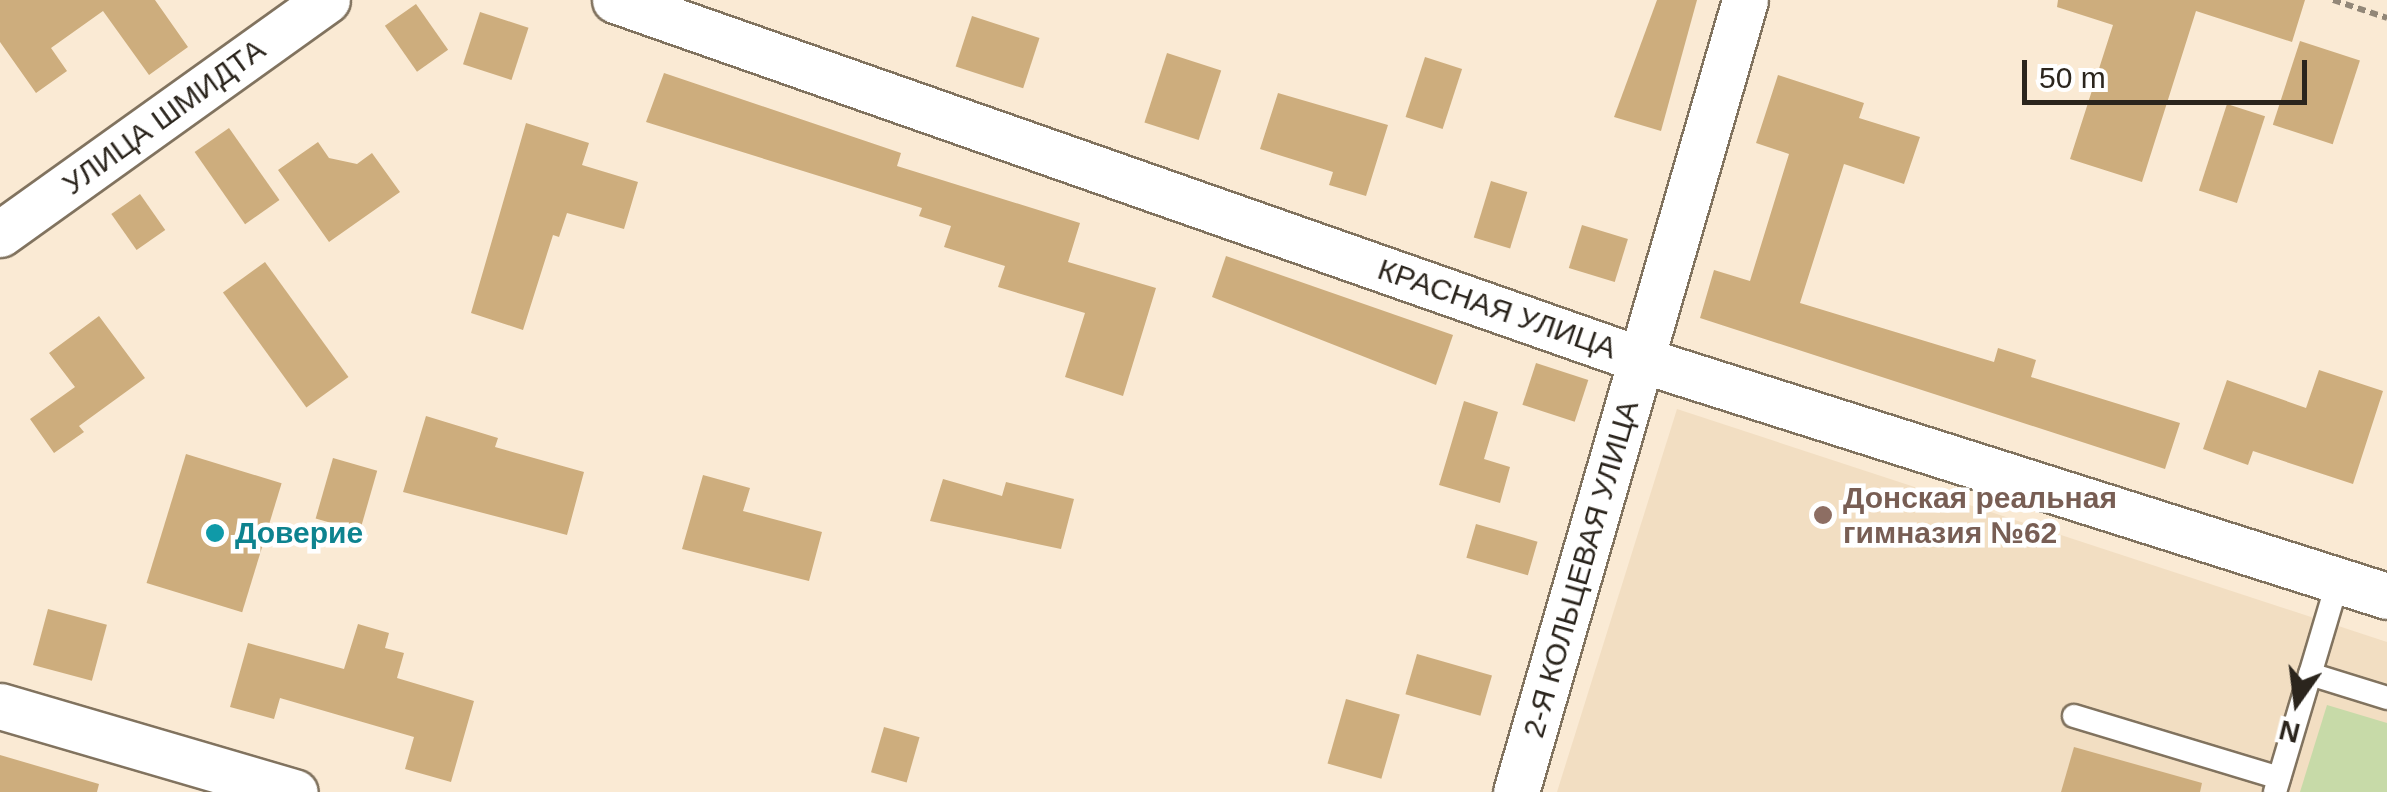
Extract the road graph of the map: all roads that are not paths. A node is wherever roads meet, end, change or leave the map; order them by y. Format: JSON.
{"nodes":[{"id":1,"x":327,"y":0,"type":"edge"},
{"id":2,"x":615,"y":0,"type":"edge"},
{"id":3,"x":1745,"y":0,"type":"edge"},
{"id":4,"x":0,"y":234,"type":"edge"},
{"id":5,"x":1642,"y":360,"type":"junction"},
{"id":6,"x":2338,"y":580,"type":"junction"},
{"id":7,"x":2387,"y":596,"type":"edge"},
{"id":8,"x":2310,"y":674,"type":"junction"},
{"id":9,"x":2387,"y":698,"type":"edge"},
{"id":10,"x":0,"y":706,"type":"edge"},
{"id":11,"x":2074,"y":716,"type":"dead end"},
{"id":12,"x":2277,"y":785,"type":"edge"},
{"id":13,"x":295,"y":792,"type":"edge"},
{"id":14,"x":1516,"y":792,"type":"edge"}],
"edges":[{"from":1,"to":4,"type":"street","name":"УЛИЦА ШМИДТА"},
{"from":2,"to":5,"type":"street","name":"КРАСНАЯ УЛИЦА"},
{"from":3,"to":5,"type":"street","name":"2-Я КОЛЬЦЕВАЯ УЛИЦА"},
{"from":5,"to":6,"type":"street","name":"КРАСНАЯ УЛИЦА"},
{"from":5,"to":14,"type":"street","name":"2-Я КОЛЬЦЕВАЯ УЛИЦА"},
{"from":6,"to":7,"type":"street","name":"КРАСНАЯ УЛИЦА"},
{"from":6,"to":8,"type":"lane"},
{"from":8,"to":9,"type":"lane"},
{"from":8,"to":12,"type":"lane"},
{"from":10,"to":13,"type":"street"},
{"from":11,"to":12,"type":"lane"}]}
